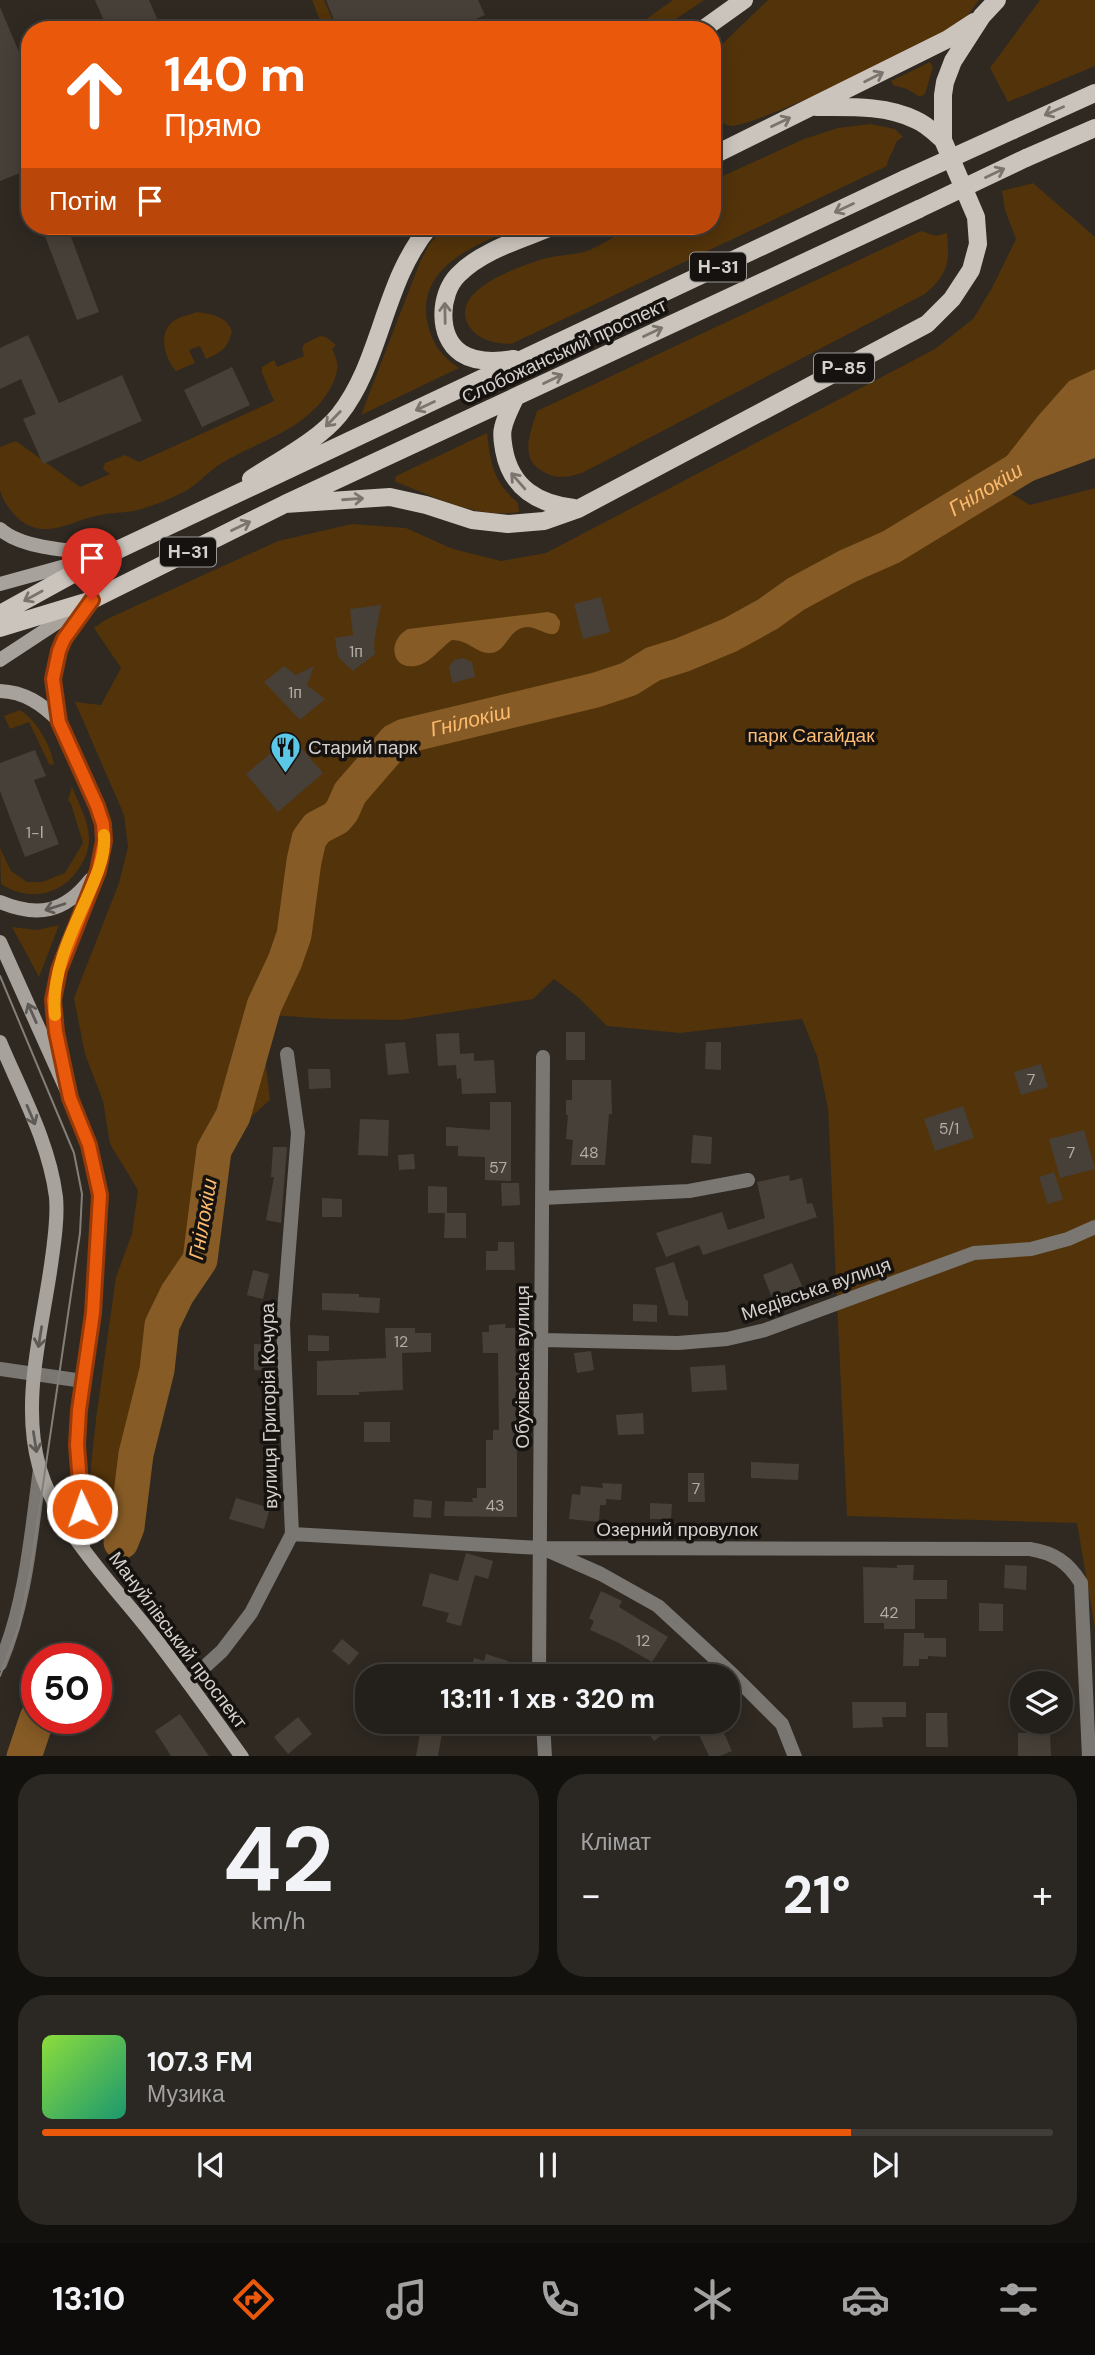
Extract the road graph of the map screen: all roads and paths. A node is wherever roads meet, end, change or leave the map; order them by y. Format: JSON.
{"nodes":[{"id":1,"x":745,"y":0,"type":"edge"},
{"id":2,"x":997,"y":0,"type":"edge"},
{"id":3,"x":982,"y":16,"type":"junction"},
{"id":4,"x":715,"y":21,"type":"edge"},
{"id":5,"x":721,"y":24,"type":"edge"},
{"id":6,"x":1095,"y":93,"type":"edge"},
{"id":7,"x":813,"y":107,"type":"junction"},
{"id":8,"x":1095,"y":128,"type":"edge"},
{"id":9,"x":750,"y":138,"type":"junction"},
{"id":10,"x":721,"y":140,"type":"edge"},
{"id":11,"x":943,"y":140,"type":"junction"},
{"id":12,"x":721,"y":152,"type":"edge"},
{"id":13,"x":424,"y":235,"type":"edge"},
{"id":14,"x":535,"y":235,"type":"edge"},
{"id":15,"x":531,"y":356,"type":"junction"},
{"id":16,"x":515,"y":398,"type":"junction"},
{"id":17,"x":285,"y":504,"type":"junction"},
{"id":18,"x":578,"y":509,"type":"junction"},
{"id":19,"x":199,"y":513,"type":"junction"},
{"id":20,"x":0,"y":529,"type":"edge"},
{"id":21,"x":109,"y":554,"type":"junction"},
{"id":22,"x":0,"y":584,"type":"edge"},
{"id":23,"x":92,"y":600,"type":"junction"},
{"id":24,"x":0,"y":614,"type":"edge"},
{"id":25,"x":0,"y":628,"type":"edge"},
{"id":26,"x":0,"y":660,"type":"edge"},
{"id":27,"x":0,"y":691,"type":"edge"},
{"id":28,"x":59,"y":722,"type":"junction"},
{"id":29,"x":98,"y":871,"type":"junction"},
{"id":30,"x":0,"y":902,"type":"edge"},
{"id":31,"x":0,"y":942,"type":"edge"},
{"id":32,"x":1,"y":1048,"type":"edge"},
{"id":33,"x":286,"y":1054,"type":"dead end"},
{"id":34,"x":543,"y":1058,"type":"dead end"},
{"id":35,"x":70,"y":1098,"type":"junction"},
{"id":36,"x":748,"y":1181,"type":"dead end"},
{"id":37,"x":542,"y":1198,"type":"junction"},
{"id":38,"x":1095,"y":1227,"type":"edge"},
{"id":39,"x":542,"y":1340,"type":"junction"},
{"id":40,"x":0,"y":1369,"type":"edge"},
{"id":41,"x":35,"y":1374,"type":"junction"},
{"id":42,"x":83,"y":1381,"type":"junction"},
{"id":43,"x":40,"y":1469,"type":"junction"},
{"id":44,"x":292,"y":1534,"type":"junction"},
{"id":45,"x":83,"y":1547,"type":"junction"},
{"id":46,"x":541,"y":1548,"type":"junction"},
{"id":47,"x":0,"y":1664,"type":"edge"},
{"id":48,"x":539,"y":1664,"type":"edge"},
{"id":49,"x":188,"y":1682,"type":"junction"},
{"id":50,"x":543,"y":1734,"type":"edge"},
{"id":51,"x":242,"y":1756,"type":"edge"},
{"id":52,"x":545,"y":1756,"type":"edge"},
{"id":53,"x":795,"y":1756,"type":"edge"},
{"id":54,"x":1089,"y":1756,"type":"edge"}],
"edges":[{"from":1,"to":4,"type":"main road"},
{"from":1,"to":5,"type":"main road"},
{"from":2,"to":3,"type":"main road","number":"Р-85"},
{"from":7,"to":3,"type":"main road","number":"Р-85","one_way":true},
{"from":3,"to":11,"type":"main road","number":"Р-85"},
{"from":6,"to":15,"type":"main road","name":"Слобожанський проспект","number":"Н-31","one_way":true,"bridge":true},
{"from":9,"to":7,"type":"main road","number":"Р-85","one_way":true},
{"from":7,"to":11,"type":"main road","number":"Р-85"},
{"from":16,"to":8,"type":"main road","name":"Слобожанський проспект","number":"Н-31","one_way":true,"bridge":true},
{"from":9,"to":10,"type":"main road","number":"Р-85"},
{"from":9,"to":12,"type":"main road","number":"Р-85"},
{"from":11,"to":18,"type":"main road","number":"Р-85"},
{"from":13,"to":19,"type":"main road","one_way":true},
{"from":15,"to":14,"type":"main road","one_way":true},
{"from":15,"to":19,"type":"main road","name":"Слобожанський проспект","number":"Н-31","one_way":true},
{"from":16,"to":17,"type":"main road","name":"Слобожанський проспект","number":"Н-31"},
{"from":18,"to":16,"type":"main road","one_way":true},
{"from":17,"to":18,"type":"main road","number":"Р-85","one_way":true},
{"from":23,"to":17,"type":"main road","name":"Слобожанський проспект","number":"Н-31","one_way":true},
{"from":19,"to":21,"type":"main road","name":"Слобожанський проспект","number":"Н-31"},
{"from":20,"to":21,"type":"main road"},
{"from":21,"to":22,"type":"main road","name":"Слобожанський проспект","number":"Н-31"},
{"from":21,"to":24,"type":"main road","name":"Слобожанський проспект","one_way":true},
{"from":23,"to":25,"type":"main road","name":"Слобожанський проспект"},
{"from":23,"to":26,"type":"main road","name":"Слобожанський проспект"},
{"from":23,"to":28,"type":"main road","number":"Н-31"},
{"from":27,"to":28,"type":"main road"},
{"from":28,"to":29,"type":"main road","number":"Н-31"},
{"from":29,"to":30,"type":"main road","one_way":true},
{"from":29,"to":35,"type":"main road","number":"Н-31"},
{"from":35,"to":31,"type":"main road","name":"Мануйлівський проспект","one_way":true},
{"from":32,"to":41,"type":"main road","name":"Мануйлівський проспект","one_way":true},
{"from":33,"to":44,"type":"street","name":"вулиця Григорія Кочура"},
{"from":34,"to":37,"type":"street","name":"Обухівська вулиця"},
{"from":35,"to":42,"type":"main road","name":"Мануйлівський проспект","number":"Н-31"},
{"from":36,"to":37,"type":"street"},
{"from":37,"to":39,"type":"street","name":"Обухівська вулиця"},
{"from":38,"to":39,"type":"street","name":"Медівська вулиця"},
{"from":39,"to":46,"type":"street","name":"Обухівська вулиця"},
{"from":40,"to":41,"type":"street"},
{"from":41,"to":42,"type":"street"},
{"from":41,"to":43,"type":"main road","name":"Мануйлівський проспект","one_way":true},
{"from":42,"to":45,"type":"main road","name":"Мануйлівський проспект","number":"Н-31"},
{"from":43,"to":45,"type":"main road","name":"Мануйлівський проспект"},
{"from":43,"to":47,"type":"street"},
{"from":44,"to":46,"type":"street","name":"Озерний провулок"},
{"from":44,"to":49,"type":"street","name":"вулиця Григорія Кочура"},
{"from":45,"to":49,"type":"main road","name":"Мануйлівський проспект"},
{"from":46,"to":48,"type":"street","name":"Обухівська вулиця"},
{"from":46,"to":53,"type":"street"},
{"from":46,"to":54,"type":"street","name":"Озерний провулок"},
{"from":49,"to":51,"type":"main road","name":"Мануйлівський проспект"},
{"from":50,"to":52,"type":"street"}]}
